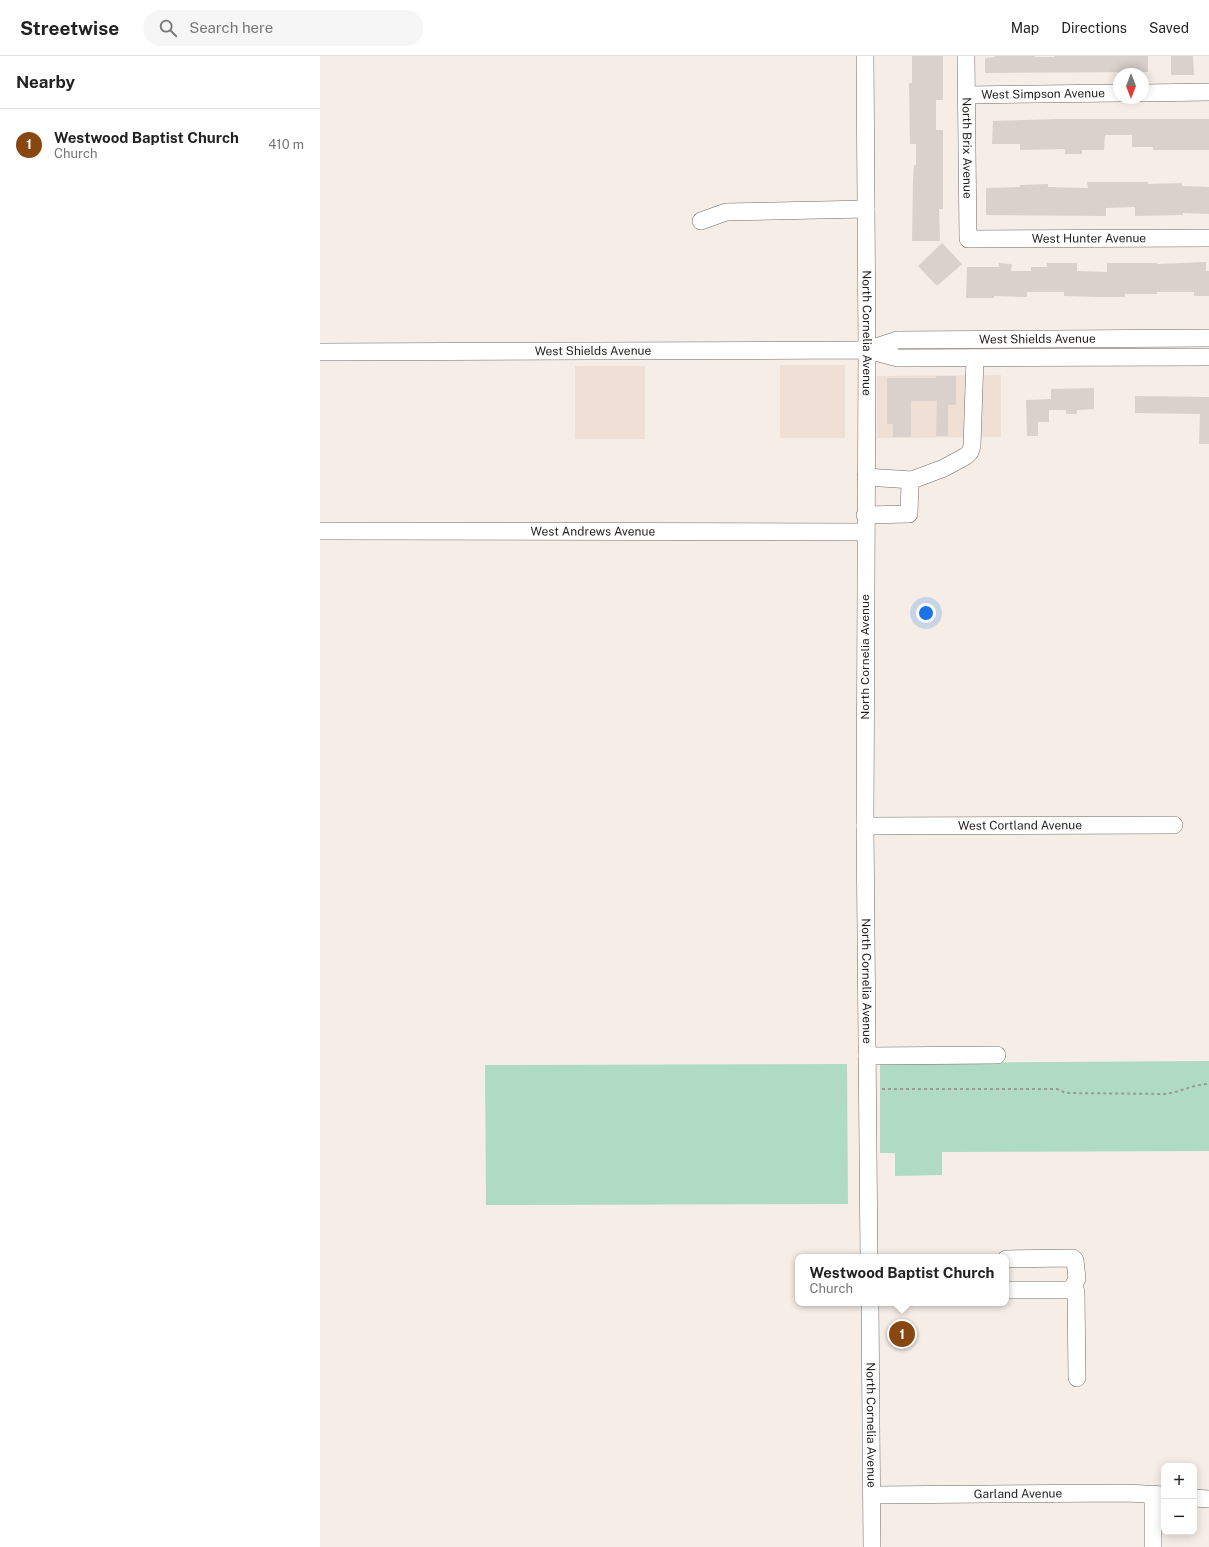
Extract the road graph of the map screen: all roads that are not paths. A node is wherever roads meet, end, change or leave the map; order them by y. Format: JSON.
{"nodes":[{"id":1,"x":865,"y":56,"type":"edge"},
{"id":2,"x":966,"y":56,"type":"edge"},
{"id":3,"x":1209,"y":92,"type":"edge"},
{"id":4,"x":1113,"y":93,"type":"edge"},
{"id":5,"x":1149,"y":93,"type":"edge"},
{"id":6,"x":967,"y":95,"type":"junction"},
{"id":7,"x":866,"y":209,"type":"junction"},
{"id":8,"x":702,"y":221,"type":"dead end"},
{"id":9,"x":1209,"y":238,"type":"edge"},
{"id":10,"x":968,"y":239,"type":"joint"},
{"id":11,"x":1209,"y":338,"type":"edge"},
{"id":12,"x":866,"y":350,"type":"junction"},
{"id":13,"x":320,"y":352,"type":"edge"},
{"id":14,"x":1209,"y":357,"type":"edge"},
{"id":15,"x":975,"y":358,"type":"junction"},
{"id":16,"x":866,"y":477,"type":"junction"},
{"id":17,"x":912,"y":480,"type":"junction"},
{"id":18,"x":865,"y":515,"type":"junction"},
{"id":19,"x":320,"y":531,"type":"edge"},
{"id":20,"x":865,"y":532,"type":"junction"},
{"id":21,"x":1174,"y":825,"type":"dead end"},
{"id":22,"x":865,"y":826,"type":"junction"},
{"id":23,"x":997,"y":1055,"type":"dead end"},
{"id":24,"x":867,"y":1056,"type":"junction"},
{"id":25,"x":869,"y":1254,"type":"edge"},
{"id":26,"x":1009,"y":1258,"type":"edge"},
{"id":27,"x":1009,"y":1290,"type":"edge"},
{"id":28,"x":1071,"y":1290,"type":"junction"},
{"id":29,"x":870,"y":1306,"type":"edge"},
{"id":30,"x":1077,"y":1378,"type":"dead end"},
{"id":31,"x":872,"y":1495,"type":"junction"},
{"id":32,"x":1159,"y":1495,"type":"edge"},
{"id":33,"x":1197,"y":1498,"type":"edge"},
{"id":34,"x":1209,"y":1499,"type":"edge"},
{"id":35,"x":872,"y":1547,"type":"edge"},
{"id":36,"x":1153,"y":1547,"type":"edge"}],
"edges":[{"from":1,"to":7,"type":"street","name":"North Cornelia Avenue"},
{"from":2,"to":6,"type":"street","name":"North Brix Avenue"},
{"from":3,"to":5,"type":"street"},
{"from":4,"to":6,"type":"street","name":"West Simpson Avenue"},
{"from":6,"to":10,"type":"street","name":"North Brix Avenue"},
{"from":7,"to":8,"type":"street"},
{"from":7,"to":12,"type":"street","name":"North Cornelia Avenue"},
{"from":9,"to":10,"type":"street","name":"West Hunter Avenue"},
{"from":11,"to":12,"type":"street","name":"West Shields Avenue"},
{"from":12,"to":13,"type":"street","name":"West Shields Avenue"},
{"from":12,"to":15,"type":"street","name":"West Shields Avenue"},
{"from":12,"to":16,"type":"street","name":"North Cornelia Avenue"},
{"from":14,"to":15,"type":"street","name":"West Shields Avenue"},
{"from":15,"to":17,"type":"street"},
{"from":16,"to":17,"type":"street"},
{"from":16,"to":18,"type":"street","name":"North Cornelia Avenue"},
{"from":17,"to":18,"type":"street"},
{"from":18,"to":20,"type":"street","name":"North Cornelia Avenue"},
{"from":19,"to":20,"type":"street","name":"West Andrews Avenue"},
{"from":20,"to":22,"type":"street","name":"North Cornelia Avenue"},
{"from":21,"to":22,"type":"street","name":"West Cortland Avenue"},
{"from":22,"to":24,"type":"street","name":"North Cornelia Avenue"},
{"from":23,"to":24,"type":"street"},
{"from":24,"to":25,"type":"street","name":"North Cornelia Avenue"},
{"from":26,"to":28,"type":"street"},
{"from":27,"to":28,"type":"street"},
{"from":28,"to":30,"type":"street"},
{"from":29,"to":31,"type":"street","name":"North Cornelia Avenue"},
{"from":31,"to":32,"type":"street","name":"Garland Avenue"},
{"from":31,"to":35,"type":"street","name":"North Cornelia Avenue"},
{"from":32,"to":36,"type":"street"},
{"from":33,"to":34,"type":"street"}]}
